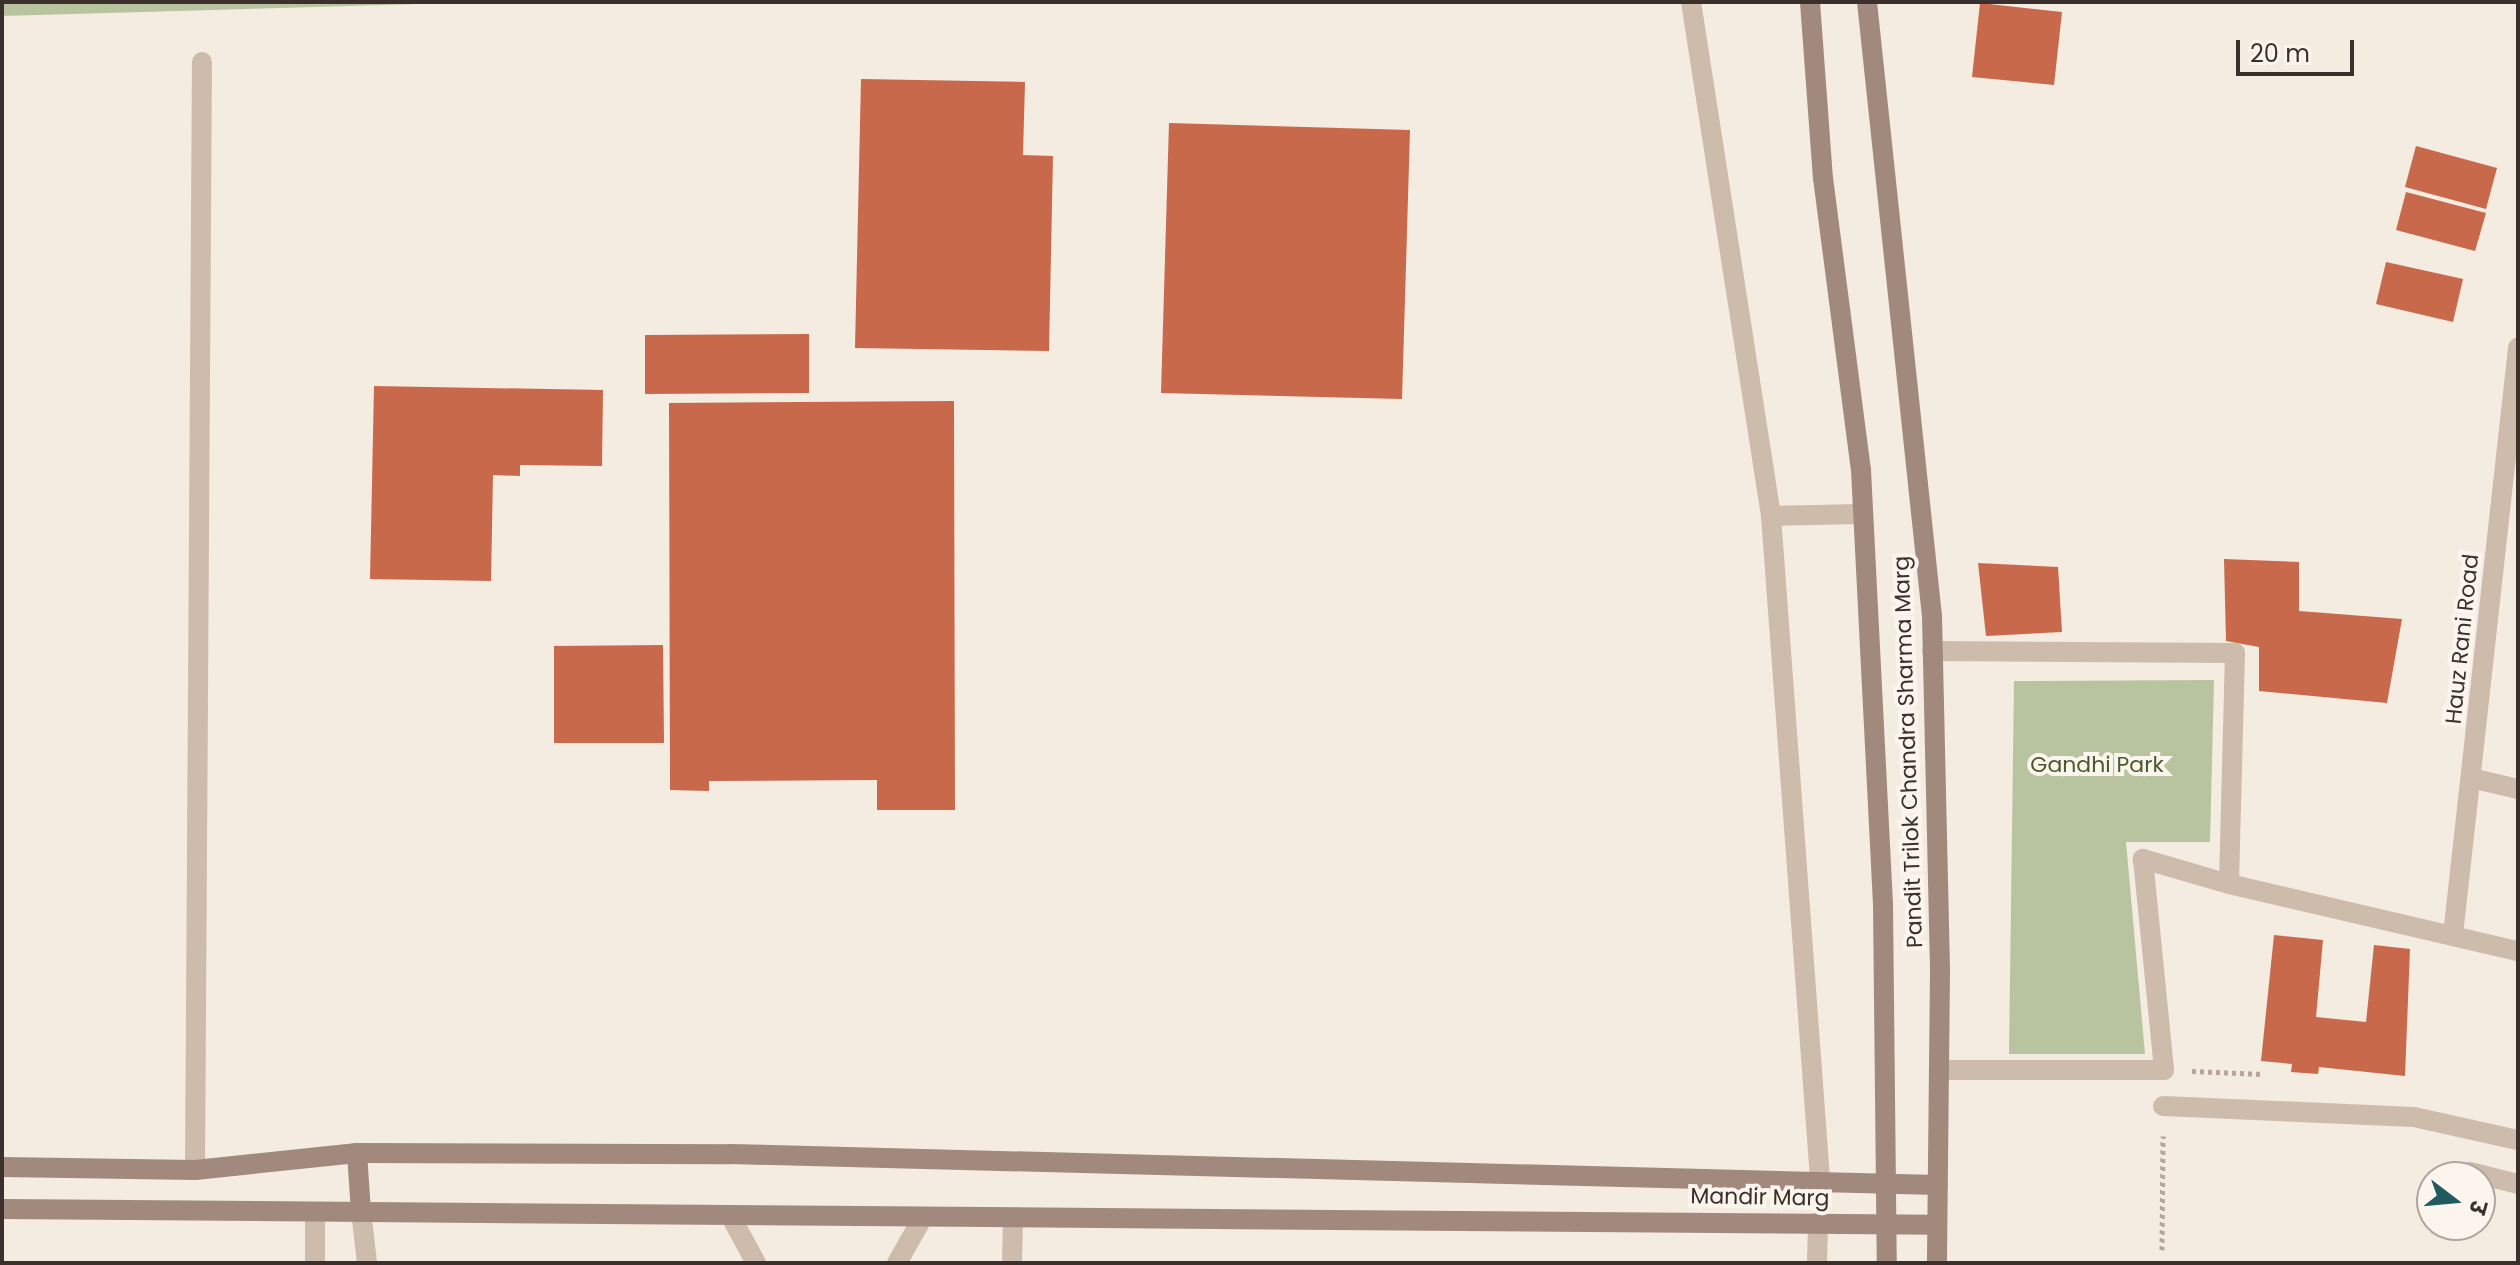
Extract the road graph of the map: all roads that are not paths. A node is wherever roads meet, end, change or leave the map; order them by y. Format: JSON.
{"nodes":[{"id":1,"x":1691,"y":2,"type":"edge"},
{"id":2,"x":1810,"y":2,"type":"edge"},
{"id":3,"x":1867,"y":2,"type":"edge"},
{"id":4,"x":202,"y":62,"type":"dead end"},
{"id":5,"x":2518,"y":348,"type":"edge"},
{"id":6,"x":1861,"y":514,"type":"junction"},
{"id":7,"x":1771,"y":516,"type":"junction"},
{"id":8,"x":1932,"y":651,"type":"junction"},
{"id":9,"x":2471,"y":778,"type":"junction"},
{"id":10,"x":2518,"y":789,"type":"edge"},
{"id":11,"x":2229,"y":884,"type":"junction"},
{"id":12,"x":2453,"y":935,"type":"junction"},
{"id":13,"x":2518,"y":951,"type":"edge"},
{"id":14,"x":1939,"y":1070,"type":"junction"},
{"id":15,"x":2163,"y":1106,"type":"dead end"},
{"id":16,"x":2518,"y":1140,"type":"edge"},
{"id":17,"x":357,"y":1153,"type":"junction"},
{"id":18,"x":2,"y":1167,"type":"edge"},
{"id":19,"x":195,"y":1170,"type":"junction"},
{"id":20,"x":2496,"y":1178,"type":"edge"},
{"id":21,"x":1820,"y":1179,"type":"junction"},
{"id":22,"x":1888,"y":1183,"type":"junction"},
{"id":23,"x":2518,"y":1184,"type":"edge"},
{"id":24,"x":1938,"y":1185,"type":"junction"},
{"id":25,"x":2,"y":1209,"type":"edge"},
{"id":26,"x":361,"y":1211,"type":"junction"},
{"id":27,"x":315,"y":1214,"type":"junction"},
{"id":28,"x":730,"y":1215,"type":"junction"},
{"id":29,"x":923,"y":1217,"type":"junction"},
{"id":30,"x":1013,"y":1219,"type":"junction"},
{"id":31,"x":1818,"y":1222,"type":"junction"},
{"id":32,"x":1888,"y":1224,"type":"junction"},
{"id":33,"x":1937,"y":1225,"type":"junction"},
{"id":34,"x":315,"y":1263,"type":"edge"},
{"id":35,"x":367,"y":1263,"type":"edge"},
{"id":36,"x":756,"y":1263,"type":"edge"},
{"id":37,"x":897,"y":1263,"type":"edge"},
{"id":38,"x":1012,"y":1263,"type":"edge"},
{"id":39,"x":1817,"y":1263,"type":"edge"},
{"id":40,"x":1887,"y":1263,"type":"edge"},
{"id":41,"x":1937,"y":1263,"type":"edge"}],
"edges":[{"from":1,"to":7,"type":"street"},
{"from":2,"to":6,"type":"main road","name":"Pandit Trilok Chandra Sharma Marg"},
{"from":3,"to":8,"type":"main road","name":"Pandit Trilok Chandra Sharma Marg"},
{"from":4,"to":19,"type":"street"},
{"from":5,"to":9,"type":"street","name":"Hauz Rani Road"},
{"from":6,"to":7,"type":"street"},
{"from":6,"to":22,"type":"main road","name":"Pandit Trilok Chandra Sharma Marg"},
{"from":7,"to":21,"type":"street"},
{"from":8,"to":11,"type":"street"},
{"from":8,"to":14,"type":"main road","name":"Pandit Trilok Chandra Sharma Marg"},
{"from":9,"to":10,"type":"street"},
{"from":9,"to":12,"type":"street","name":"Hauz Rani Road"},
{"from":11,"to":12,"type":"street"},
{"from":11,"to":14,"type":"street"},
{"from":12,"to":13,"type":"street"},
{"from":14,"to":24,"type":"main road","name":"Pandit Trilok Chandra Sharma Marg"},
{"from":15,"to":16,"type":"street"},
{"from":17,"to":19,"type":"main road","name":"Mandir Marg"},
{"from":17,"to":21,"type":"main road","name":"Mandir Marg"},
{"from":17,"to":26,"type":"main road"},
{"from":18,"to":19,"type":"main road","name":"Mandir Marg"},
{"from":20,"to":23,"type":"street"},
{"from":21,"to":22,"type":"main road","name":"Mandir Marg"},
{"from":22,"to":24,"type":"main road","name":"Mandir Marg"},
{"from":22,"to":32,"type":"main road","name":"Pandit Trilok Chandra Sharma Marg"},
{"from":24,"to":33,"type":"main road","name":"Pandit Trilok Chandra Sharma Marg"},
{"from":25,"to":27,"type":"main road","name":"Mandir Marg"},
{"from":26,"to":27,"type":"main road","name":"Mandir Marg"},
{"from":26,"to":28,"type":"main road","name":"Mandir Marg"},
{"from":26,"to":35,"type":"street"},
{"from":27,"to":34,"type":"street"},
{"from":28,"to":29,"type":"main road","name":"Mandir Marg"},
{"from":28,"to":36,"type":"street"},
{"from":29,"to":30,"type":"main road","name":"Mandir Marg"},
{"from":29,"to":37,"type":"street"},
{"from":30,"to":31,"type":"main road","name":"Mandir Marg"},
{"from":30,"to":38,"type":"street"},
{"from":31,"to":32,"type":"main road","name":"Mandir Marg"},
{"from":31,"to":39,"type":"street"},
{"from":32,"to":33,"type":"main road","name":"Mandir Marg"},
{"from":32,"to":40,"type":"main road","name":"Pandit Trilok Chandra Sharma Marg"},
{"from":33,"to":41,"type":"main road","name":"Pandit Trilok Chandra Sharma Marg"}]}
